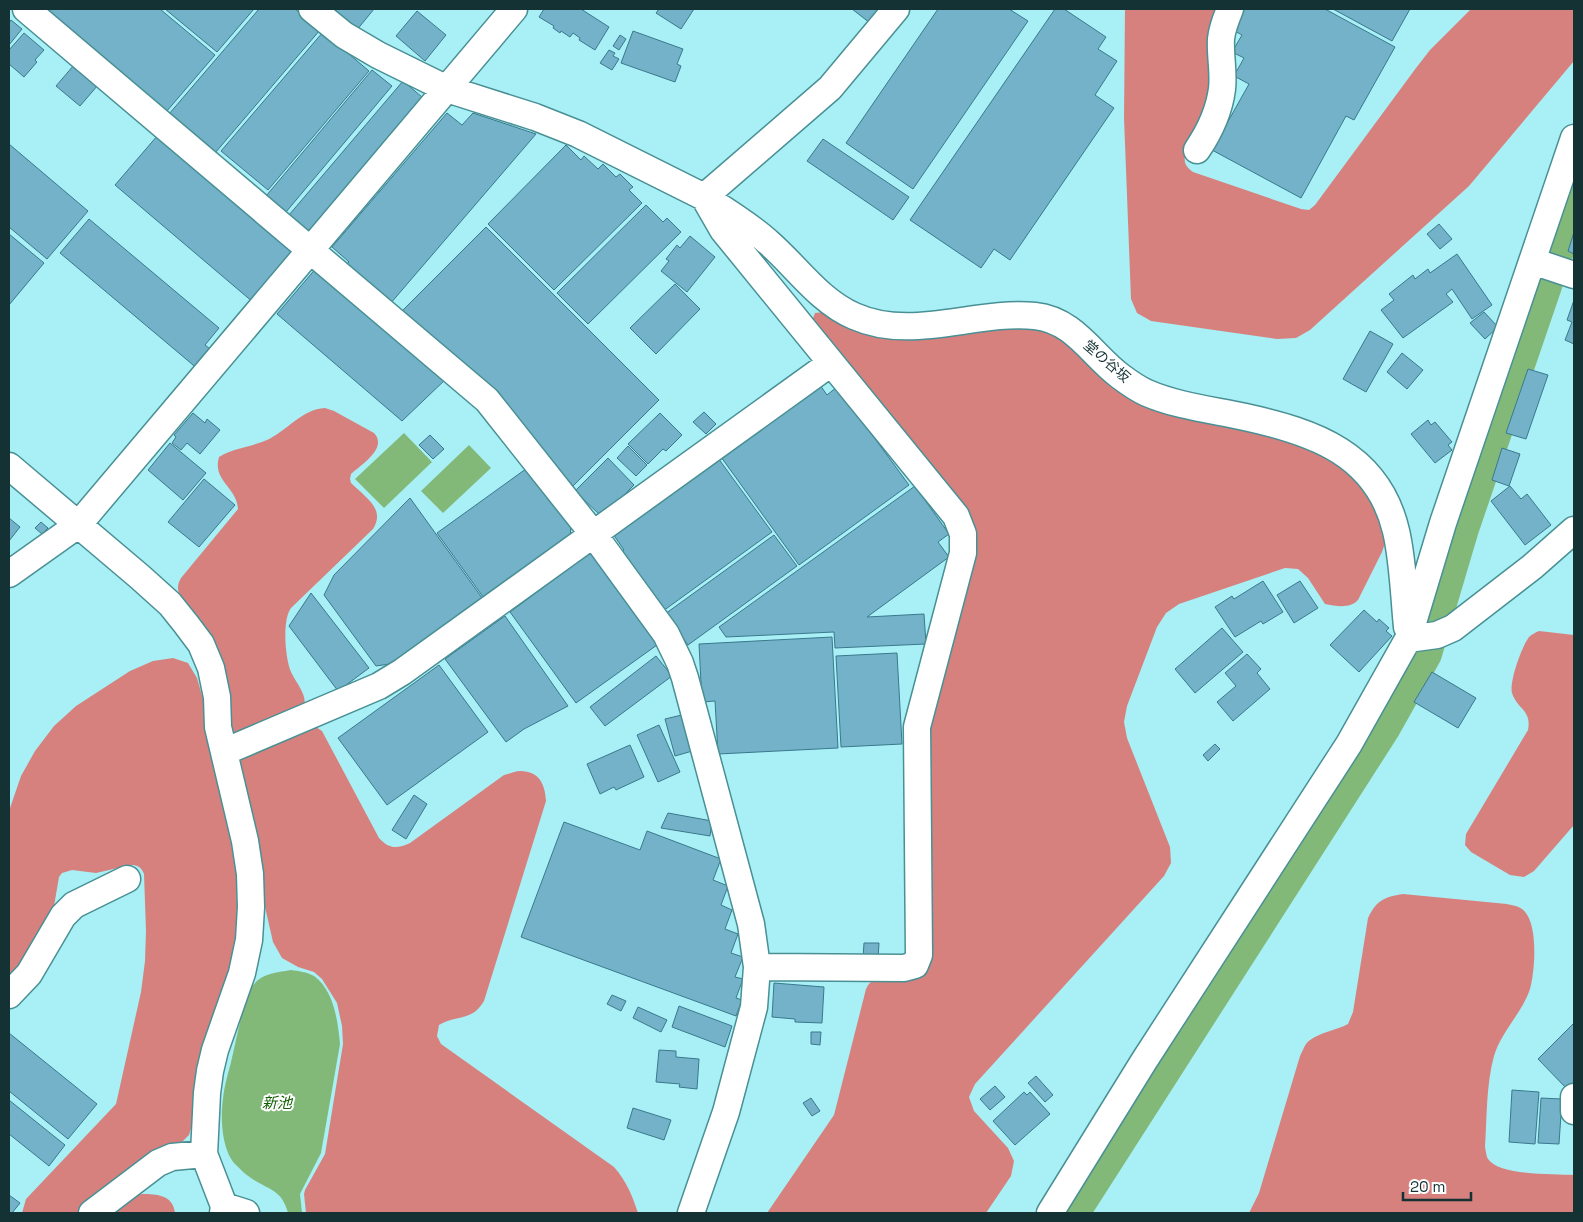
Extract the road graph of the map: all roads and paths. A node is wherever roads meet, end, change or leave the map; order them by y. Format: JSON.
{"nodes":[{"id":1,"x":26,"y":9,"type":"edge"},
{"id":2,"x":312,"y":9,"type":"edge"},
{"id":3,"x":514,"y":9,"type":"edge"},
{"id":4,"x":896,"y":9,"type":"edge"},
{"id":5,"x":1230,"y":9,"type":"edge"},
{"id":6,"x":447,"y":89,"type":"junction"},
{"id":7,"x":1574,"y":138,"type":"edge"},
{"id":8,"x":1197,"y":150,"type":"dead end"},
{"id":9,"x":704,"y":197,"type":"junction"},
{"id":10,"x":310,"y":250,"type":"junction"},
{"id":11,"x":1532,"y":261,"type":"junction"},
{"id":12,"x":1574,"y":275,"type":"edge"},
{"id":13,"x":831,"y":363,"type":"junction"},
{"id":14,"x":9,"y":466,"type":"edge"},
{"id":15,"x":78,"y":525,"type":"junction"},
{"id":16,"x":1574,"y":530,"type":"edge"},
{"id":17,"x":594,"y":535,"type":"junction"},
{"id":18,"x":9,"y":574,"type":"edge"},
{"id":19,"x":1421,"y":637,"type":"junction"},
{"id":20,"x":224,"y":752,"type":"junction"},
{"id":21,"x":127,"y":879,"type":"dead end"},
{"id":22,"x":757,"y":966,"type":"junction"},
{"id":23,"x":9,"y":995,"type":"edge"},
{"id":24,"x":1574,"y":1097,"type":"edge"},
{"id":25,"x":1574,"y":1111,"type":"edge"},
{"id":26,"x":204,"y":1154,"type":"junction"},
{"id":27,"x":231,"y":1211,"type":"edge"},
{"id":28,"x":92,"y":1213,"type":"edge"},
{"id":29,"x":691,"y":1213,"type":"edge"},
{"id":30,"x":1050,"y":1213,"type":"edge"}],
"edges":[{"from":1,"to":10,"type":"street"},
{"from":2,"to":6,"type":"street","name":"堂の谷坂"},
{"from":3,"to":6,"type":"street"},
{"from":4,"to":9,"type":"street"},
{"from":5,"to":8,"type":"street"},
{"from":6,"to":9,"type":"street","name":"堂の谷坂"},
{"from":6,"to":10,"type":"street"},
{"from":7,"to":11,"type":"street"},
{"from":9,"to":13,"type":"street"},
{"from":9,"to":19,"type":"street","name":"堂の谷坂"},
{"from":10,"to":15,"type":"street"},
{"from":10,"to":17,"type":"street"},
{"from":11,"to":12,"type":"street"},
{"from":11,"to":19,"type":"street"},
{"from":13,"to":17,"type":"street"},
{"from":13,"to":22,"type":"street"},
{"from":14,"to":15,"type":"street"},
{"from":15,"to":18,"type":"street"},
{"from":15,"to":20,"type":"street"},
{"from":16,"to":19,"type":"street"},
{"from":17,"to":20,"type":"street"},
{"from":17,"to":22,"type":"street"},
{"from":19,"to":30,"type":"street"},
{"from":20,"to":26,"type":"street"},
{"from":21,"to":23,"type":"street"},
{"from":22,"to":29,"type":"street"},
{"from":24,"to":25,"type":"street"},
{"from":26,"to":27,"type":"street"},
{"from":26,"to":28,"type":"street"}]}
